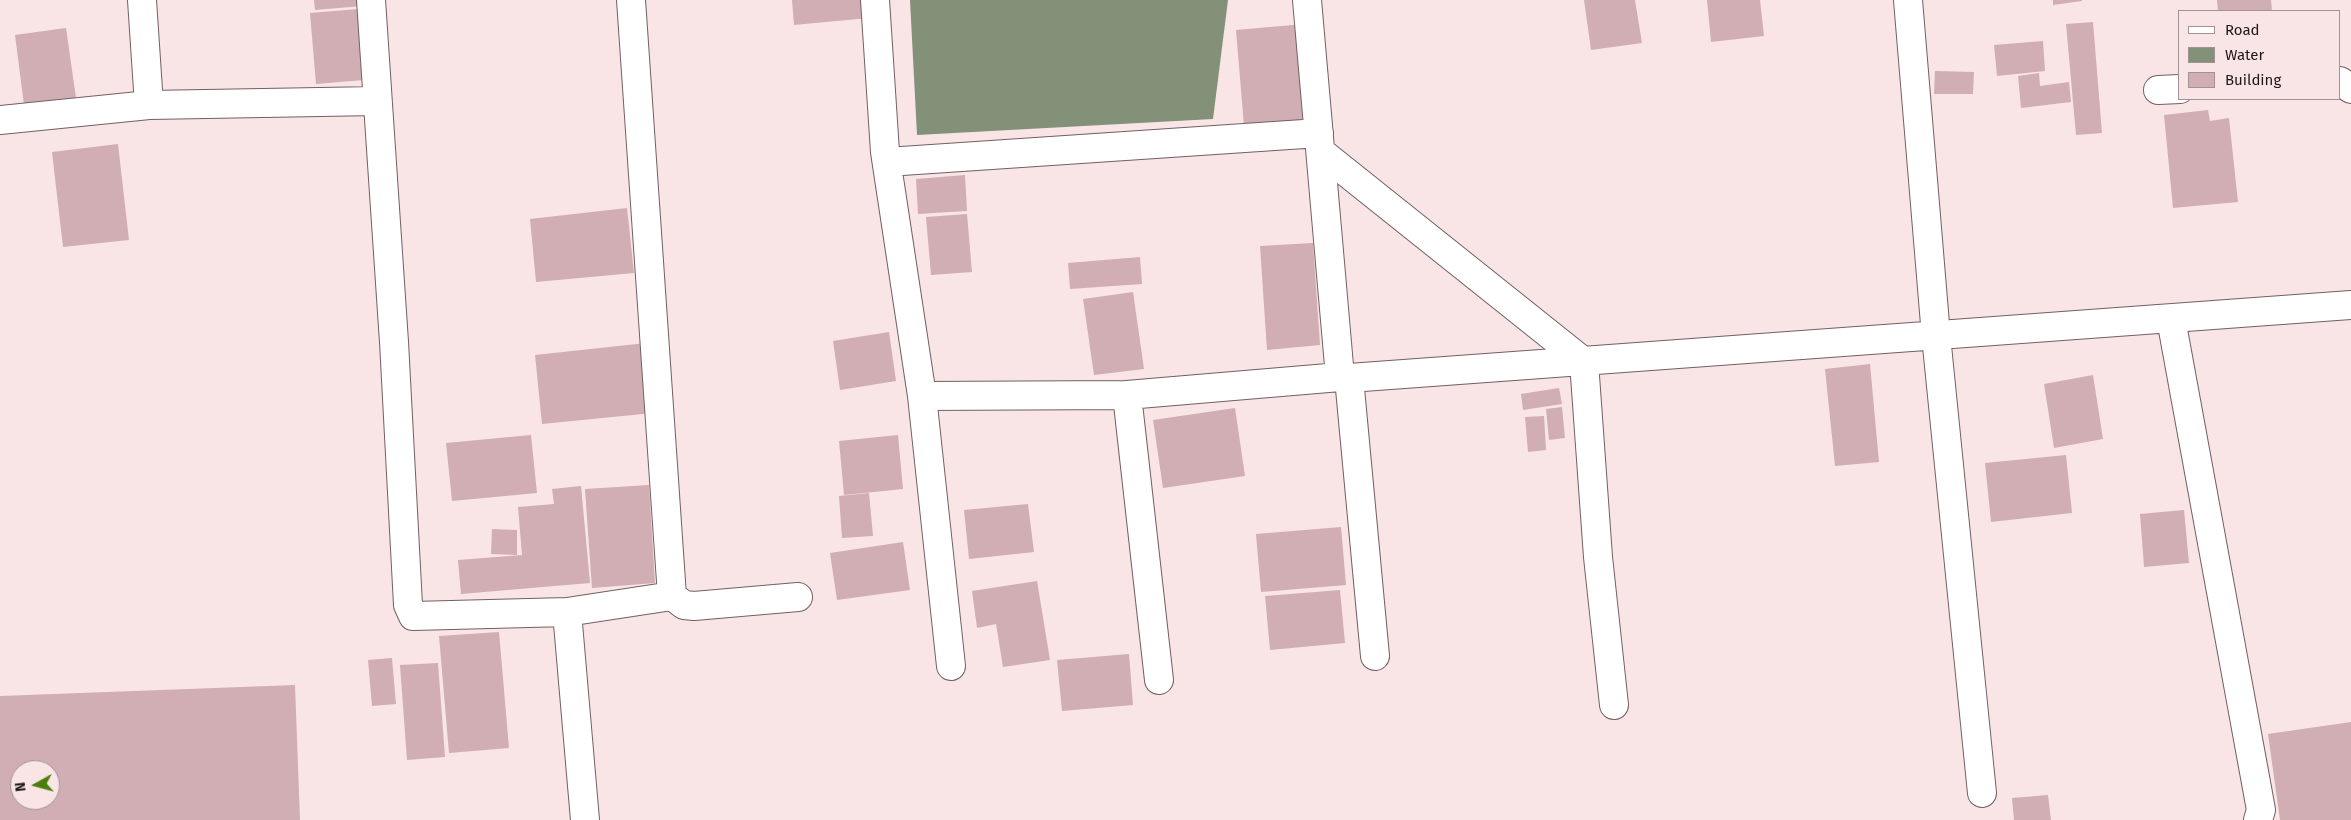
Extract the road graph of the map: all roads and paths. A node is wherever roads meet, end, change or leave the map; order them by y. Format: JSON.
{"nodes":[{"id":1,"x":142,"y":0,"type":"edge"},
{"id":2,"x":371,"y":0,"type":"edge"},
{"id":3,"x":632,"y":0,"type":"edge"},
{"id":4,"x":875,"y":0,"type":"edge"},
{"id":5,"x":1307,"y":0,"type":"edge"},
{"id":6,"x":1908,"y":0,"type":"edge"},
{"id":7,"x":377,"y":100,"type":"junction"},
{"id":8,"x":149,"y":104,"type":"junction"},
{"id":9,"x":0,"y":120,"type":"edge"},
{"id":10,"x":1320,"y":142,"type":"junction"},
{"id":11,"x":887,"y":162,"type":"junction"},
{"id":12,"x":2351,"y":305,"type":"edge"},
{"id":13,"x":2171,"y":319,"type":"junction"},
{"id":14,"x":1936,"y":336,"type":"junction"},
{"id":15,"x":1584,"y":362,"type":"junction"},
{"id":16,"x":1344,"y":378,"type":"junction"},
{"id":17,"x":1127,"y":395,"type":"junction"},
{"id":18,"x":922,"y":396,"type":"junction"},
{"id":19,"x":672,"y":596,"type":"junction"},
{"id":20,"x":798,"y":597,"type":"dead end"},
{"id":21,"x":567,"y":612,"type":"junction"},
{"id":22,"x":1375,"y":656,"type":"dead end"},
{"id":23,"x":952,"y":666,"type":"dead end"},
{"id":24,"x":1160,"y":680,"type":"dead end"},
{"id":25,"x":1614,"y":705,"type":"dead end"},
{"id":26,"x":1982,"y":794,"type":"dead end"},
{"id":27,"x":585,"y":820,"type":"edge"},
{"id":28,"x":2258,"y":820,"type":"edge"}],
"edges":[{"from":1,"to":8,"type":"street"},
{"from":2,"to":7,"type":"street"},
{"from":3,"to":19,"type":"street"},
{"from":4,"to":11,"type":"street"},
{"from":5,"to":10,"type":"street"},
{"from":6,"to":14,"type":"street"},
{"from":7,"to":8,"type":"street"},
{"from":7,"to":21,"type":"street"},
{"from":8,"to":9,"type":"street"},
{"from":10,"to":11,"type":"street"},
{"from":10,"to":15,"type":"street"},
{"from":10,"to":16,"type":"street"},
{"from":11,"to":18,"type":"street"},
{"from":12,"to":13,"type":"street"},
{"from":13,"to":14,"type":"street"},
{"from":13,"to":28,"type":"street"},
{"from":14,"to":15,"type":"street"},
{"from":14,"to":26,"type":"street"},
{"from":15,"to":16,"type":"street"},
{"from":15,"to":25,"type":"street"},
{"from":16,"to":17,"type":"street"},
{"from":16,"to":22,"type":"street"},
{"from":17,"to":18,"type":"street"},
{"from":17,"to":24,"type":"street"},
{"from":18,"to":23,"type":"street"},
{"from":19,"to":20,"type":"street"},
{"from":19,"to":21,"type":"street"},
{"from":21,"to":27,"type":"street"}]}
